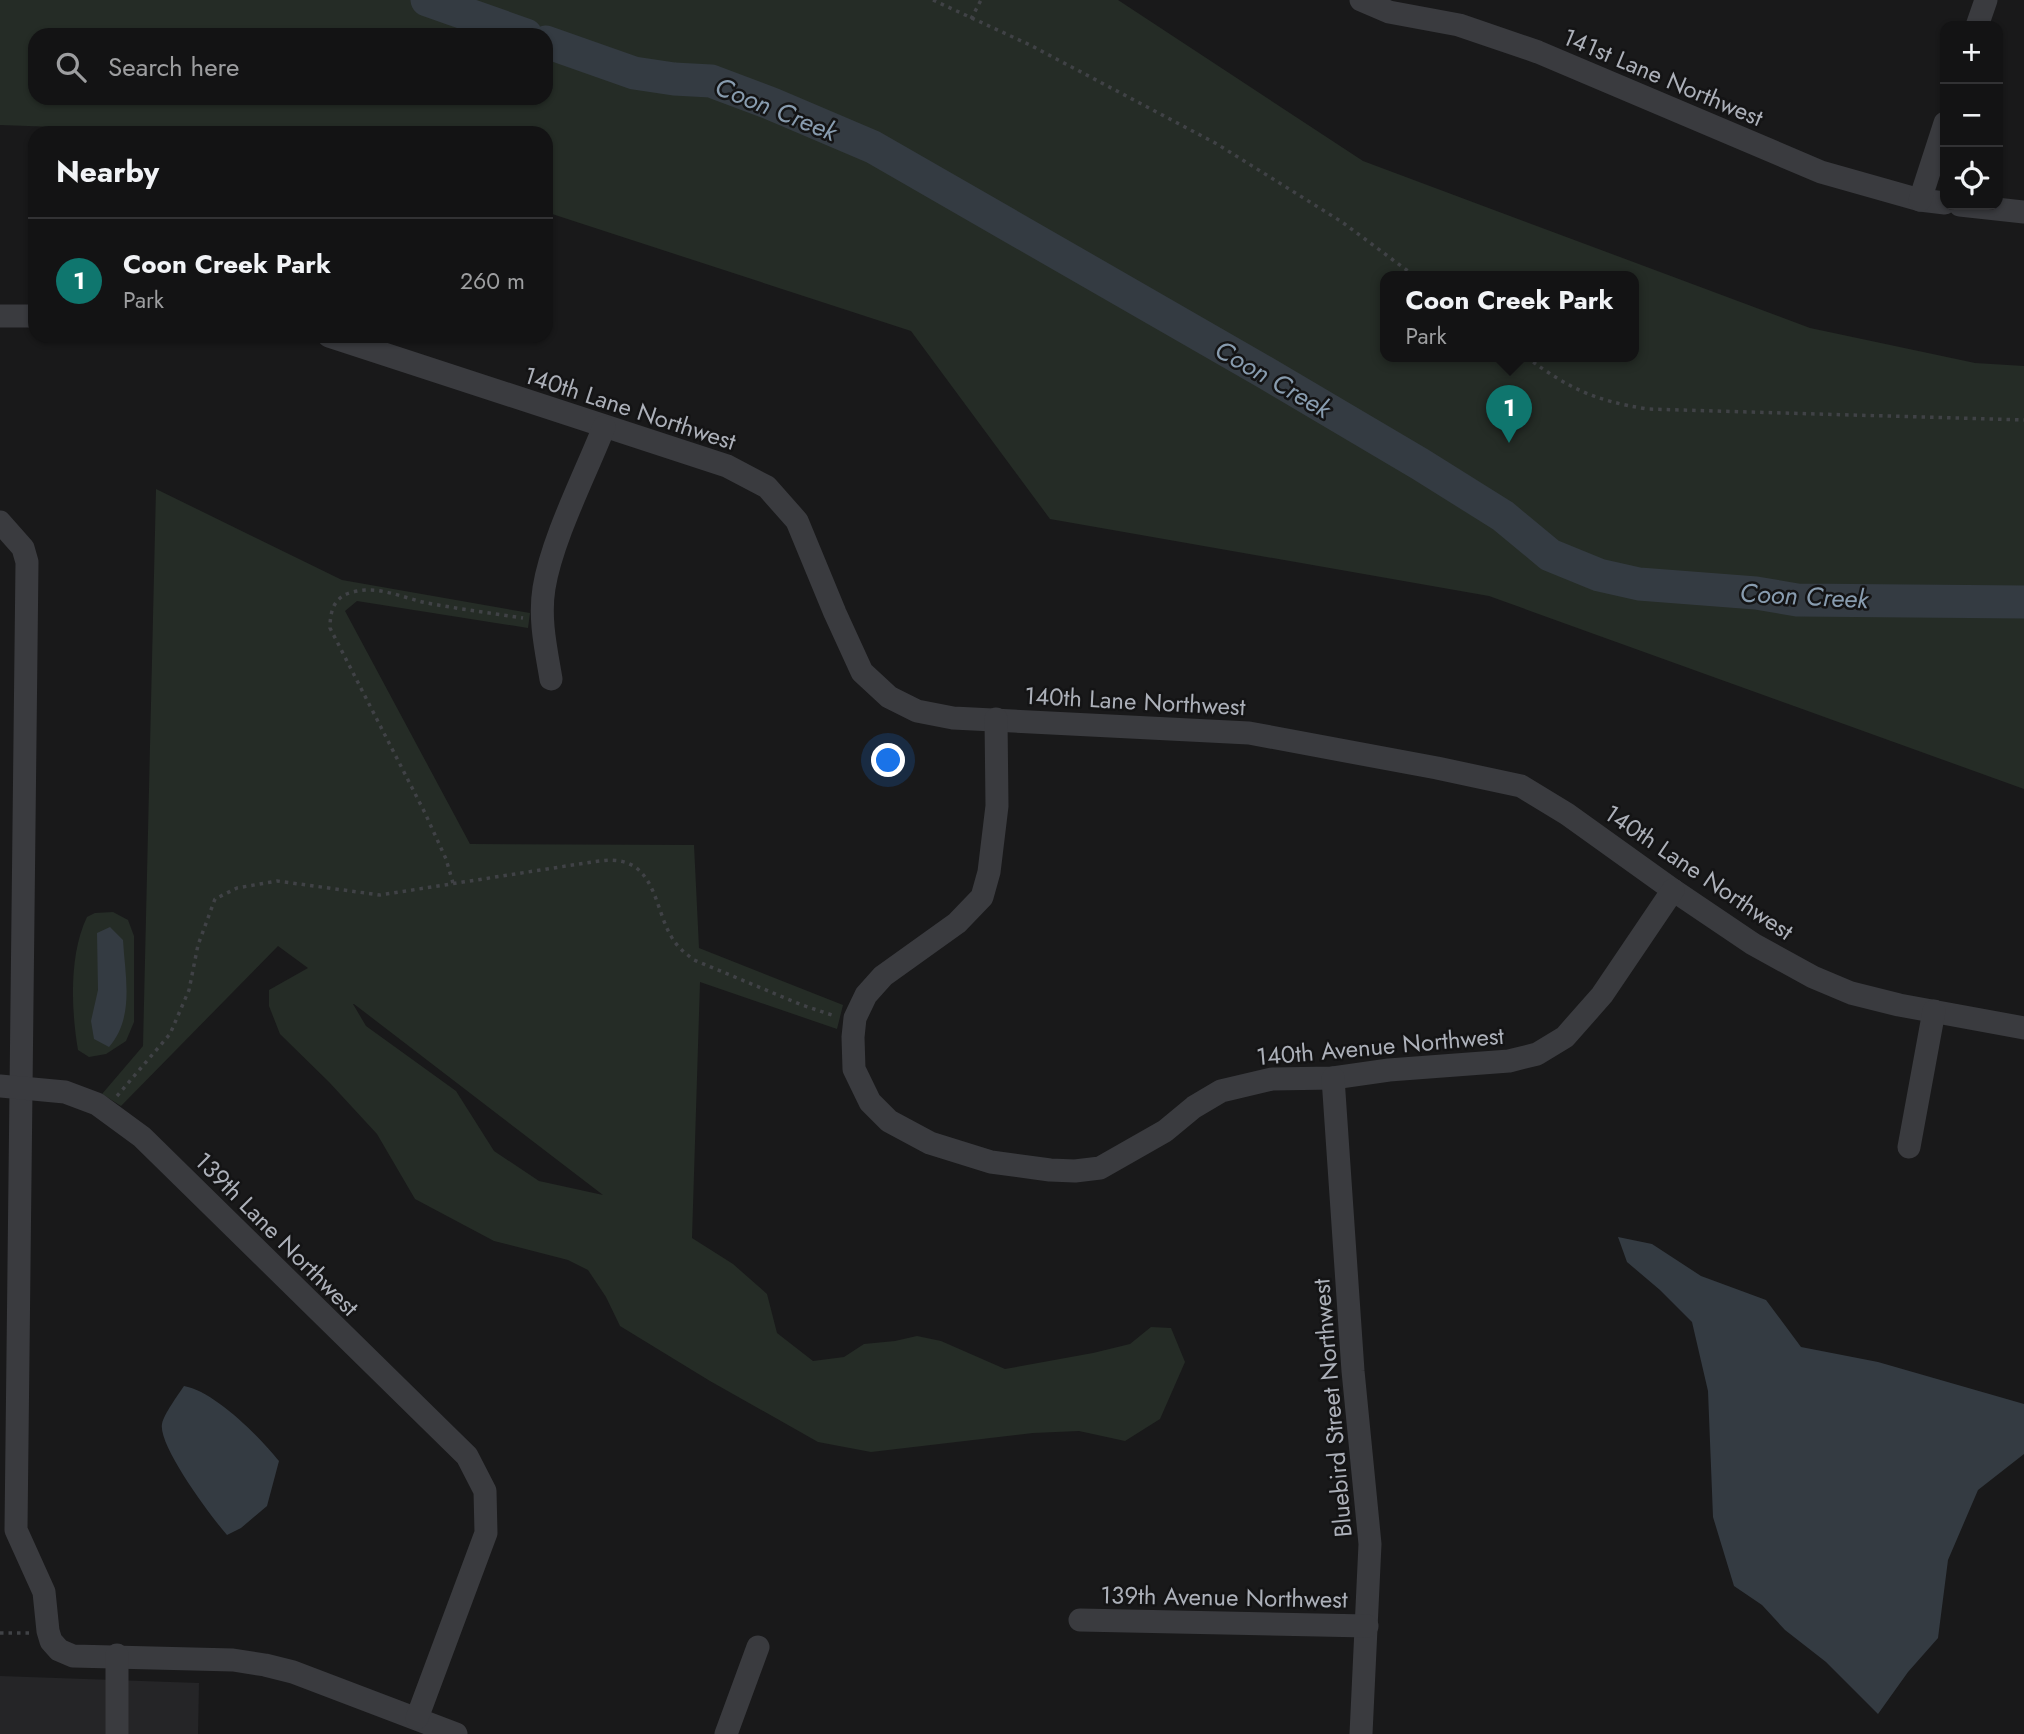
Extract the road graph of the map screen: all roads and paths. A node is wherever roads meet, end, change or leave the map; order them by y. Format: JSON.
{"nodes":[{"id":1,"x":933,"y":0,"type":"edge"},
{"id":2,"x":981,"y":0,"type":"edge"},
{"id":3,"x":1361,"y":0,"type":"edge"},
{"id":4,"x":1986,"y":0,"type":"edge"},
{"id":5,"x":971,"y":19,"type":"junction"},
{"id":6,"x":1979,"y":21,"type":"edge"},
{"id":7,"x":1940,"y":138,"type":"edge"},
{"id":8,"x":1920,"y":200,"type":"junction"},
{"id":9,"x":1940,"y":202,"type":"edge"},
{"id":10,"x":2003,"y":210,"type":"edge"},
{"id":11,"x":2024,"y":212,"type":"edge"},
{"id":12,"x":1408,"y":271,"type":"edge"},
{"id":13,"x":0,"y":316,"type":"edge"},
{"id":14,"x":28,"y":317,"type":"edge"},
{"id":15,"x":350,"y":343,"type":"edge"},
{"id":16,"x":1534,"y":362,"type":"edge"},
{"id":17,"x":2024,"y":420,"type":"edge"},
{"id":18,"x":604,"y":427,"type":"junction"},
{"id":19,"x":0,"y":522,"type":"edge"},
{"id":20,"x":542,"y":621,"type":"junction"},
{"id":21,"x":551,"y":679,"type":"dead end"},
{"id":22,"x":996,"y":719,"type":"junction"},
{"id":23,"x":453,"y":883,"type":"junction"},
{"id":24,"x":1673,"y":890,"type":"junction"},
{"id":25,"x":1934,"y":1011,"type":"junction"},
{"id":26,"x":854,"y":1027,"type":"junction"},
{"id":27,"x":2024,"y":1028,"type":"edge"},
{"id":28,"x":1334,"y":1078,"type":"junction"},
{"id":29,"x":11,"y":1087,"type":"edge"},
{"id":30,"x":118,"y":1094,"type":"dead end"},
{"id":31,"x":1909,"y":1147,"type":"dead end"},
{"id":32,"x":1080,"y":1620,"type":"dead end"},
{"id":33,"x":1367,"y":1626,"type":"junction"},
{"id":34,"x":0,"y":1633,"type":"edge"},
{"id":35,"x":54,"y":1642,"type":"junction"},
{"id":36,"x":758,"y":1647,"type":"dead end"},
{"id":37,"x":117,"y":1655,"type":"junction"},
{"id":38,"x":416,"y":1718,"type":"junction"},
{"id":39,"x":117,"y":1734,"type":"edge"},
{"id":40,"x":456,"y":1734,"type":"edge"},
{"id":41,"x":726,"y":1734,"type":"edge"},
{"id":42,"x":1361,"y":1734,"type":"edge"}],
"edges":[{"from":1,"to":5,"type":"path"},
{"from":2,"to":5,"type":"path"},
{"from":3,"to":8,"type":"street","name":"141st Lane Northwest"},
{"from":4,"to":6,"type":"street"},
{"from":5,"to":12,"type":"path"},
{"from":7,"to":8,"type":"street"},
{"from":8,"to":9,"type":"street","name":"141st Lane Northwest"},
{"from":10,"to":11,"type":"street"},
{"from":13,"to":14,"type":"street"},
{"from":15,"to":18,"type":"street","name":"140th Lane Northwest"},
{"from":16,"to":17,"type":"path"},
{"from":18,"to":20,"type":"street"},
{"from":18,"to":22,"type":"street","name":"140th Lane Northwest"},
{"from":19,"to":29,"type":"street"},
{"from":20,"to":21,"type":"street"},
{"from":20,"to":23,"type":"path"},
{"from":22,"to":24,"type":"street","name":"140th Lane Northwest"},
{"from":22,"to":26,"type":"street"},
{"from":23,"to":26,"type":"path"},
{"from":23,"to":30,"type":"path"},
{"from":24,"to":25,"type":"street","name":"140th Lane Northwest"},
{"from":24,"to":28,"type":"street","name":"140th Avenue Northwest"},
{"from":25,"to":27,"type":"street","name":"140th Lane Northwest"},
{"from":25,"to":31,"type":"street"},
{"from":26,"to":28,"type":"street","name":"140th Avenue Northwest"},
{"from":28,"to":33,"type":"street","name":"Bluebird Street Northwest"},
{"from":29,"to":35,"type":"street"},
{"from":29,"to":38,"type":"street","name":"139th Lane Northwest"},
{"from":32,"to":33,"type":"street","name":"139th Avenue Northwest"},
{"from":33,"to":42,"type":"street","name":"Bluebird Street Northwest"},
{"from":34,"to":35,"type":"path"},
{"from":35,"to":37,"type":"street"},
{"from":36,"to":41,"type":"street"},
{"from":37,"to":38,"type":"street"},
{"from":37,"to":39,"type":"street"},
{"from":38,"to":40,"type":"street"}]}
